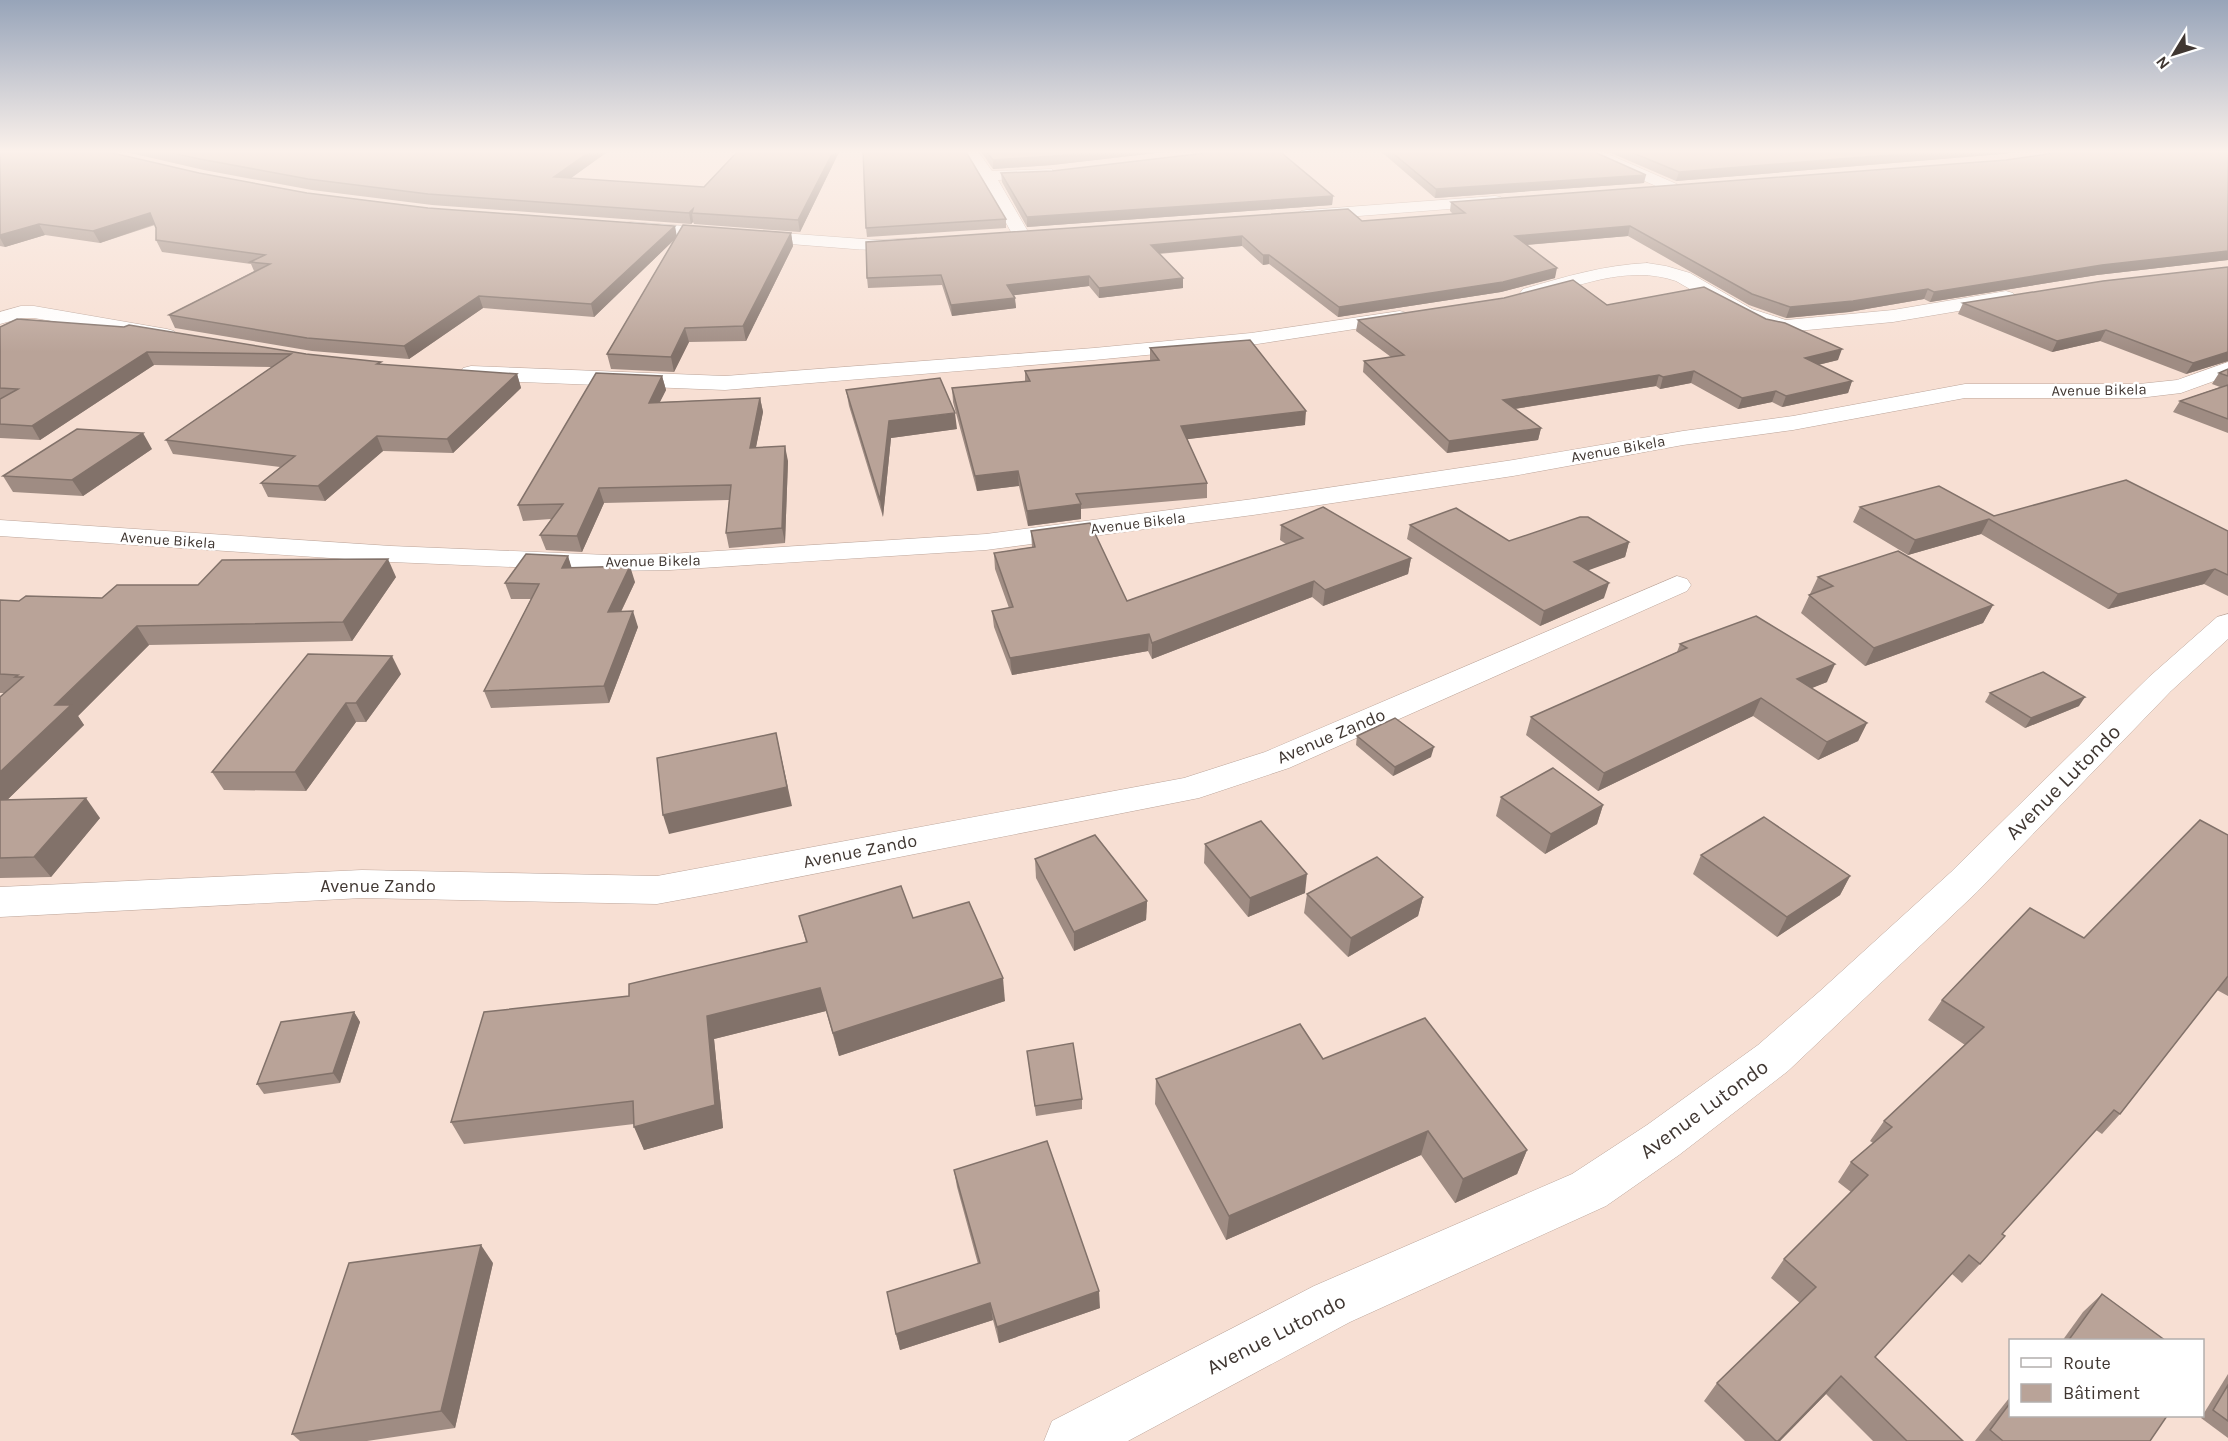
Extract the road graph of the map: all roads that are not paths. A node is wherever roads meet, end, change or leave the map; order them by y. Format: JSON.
{"nodes":[{"id":1,"x":1015,"y":217,"type":"edge"},
{"id":2,"x":611,"y":225,"type":"edge"},
{"id":3,"x":999,"y":237,"type":"edge"},
{"id":4,"x":932,"y":241,"type":"edge"},
{"id":5,"x":2021,"y":295,"type":"edge"},
{"id":6,"x":1514,"y":297,"type":"edge"},
{"id":7,"x":1420,"y":314,"type":"edge"},
{"id":8,"x":0,"y":318,"type":"edge"},
{"id":9,"x":184,"y":338,"type":"edge"},
{"id":10,"x":2228,"y":369,"type":"edge"},
{"id":11,"x":449,"y":372,"type":"edge"},
{"id":12,"x":0,"y":528,"type":"edge"},
{"id":13,"x":1677,"y":585,"type":"dead end"},
{"id":14,"x":2228,"y":622,"type":"edge"},
{"id":15,"x":0,"y":902,"type":"edge"},
{"id":16,"x":1072,"y":1441,"type":"edge"}],
"edges":[{"from":1,"to":3,"type":"street"},
{"from":2,"to":4,"type":"street"},
{"from":5,"to":6,"type":"street"},
{"from":7,"to":11,"type":"street"},
{"from":8,"to":9,"type":"street"},
{"from":10,"to":12,"type":"street","name":"Avenue Bikela"},
{"from":13,"to":15,"type":"street","name":"Avenue Zando"},
{"from":14,"to":16,"type":"street","name":"Avenue Lutondo"}]}
